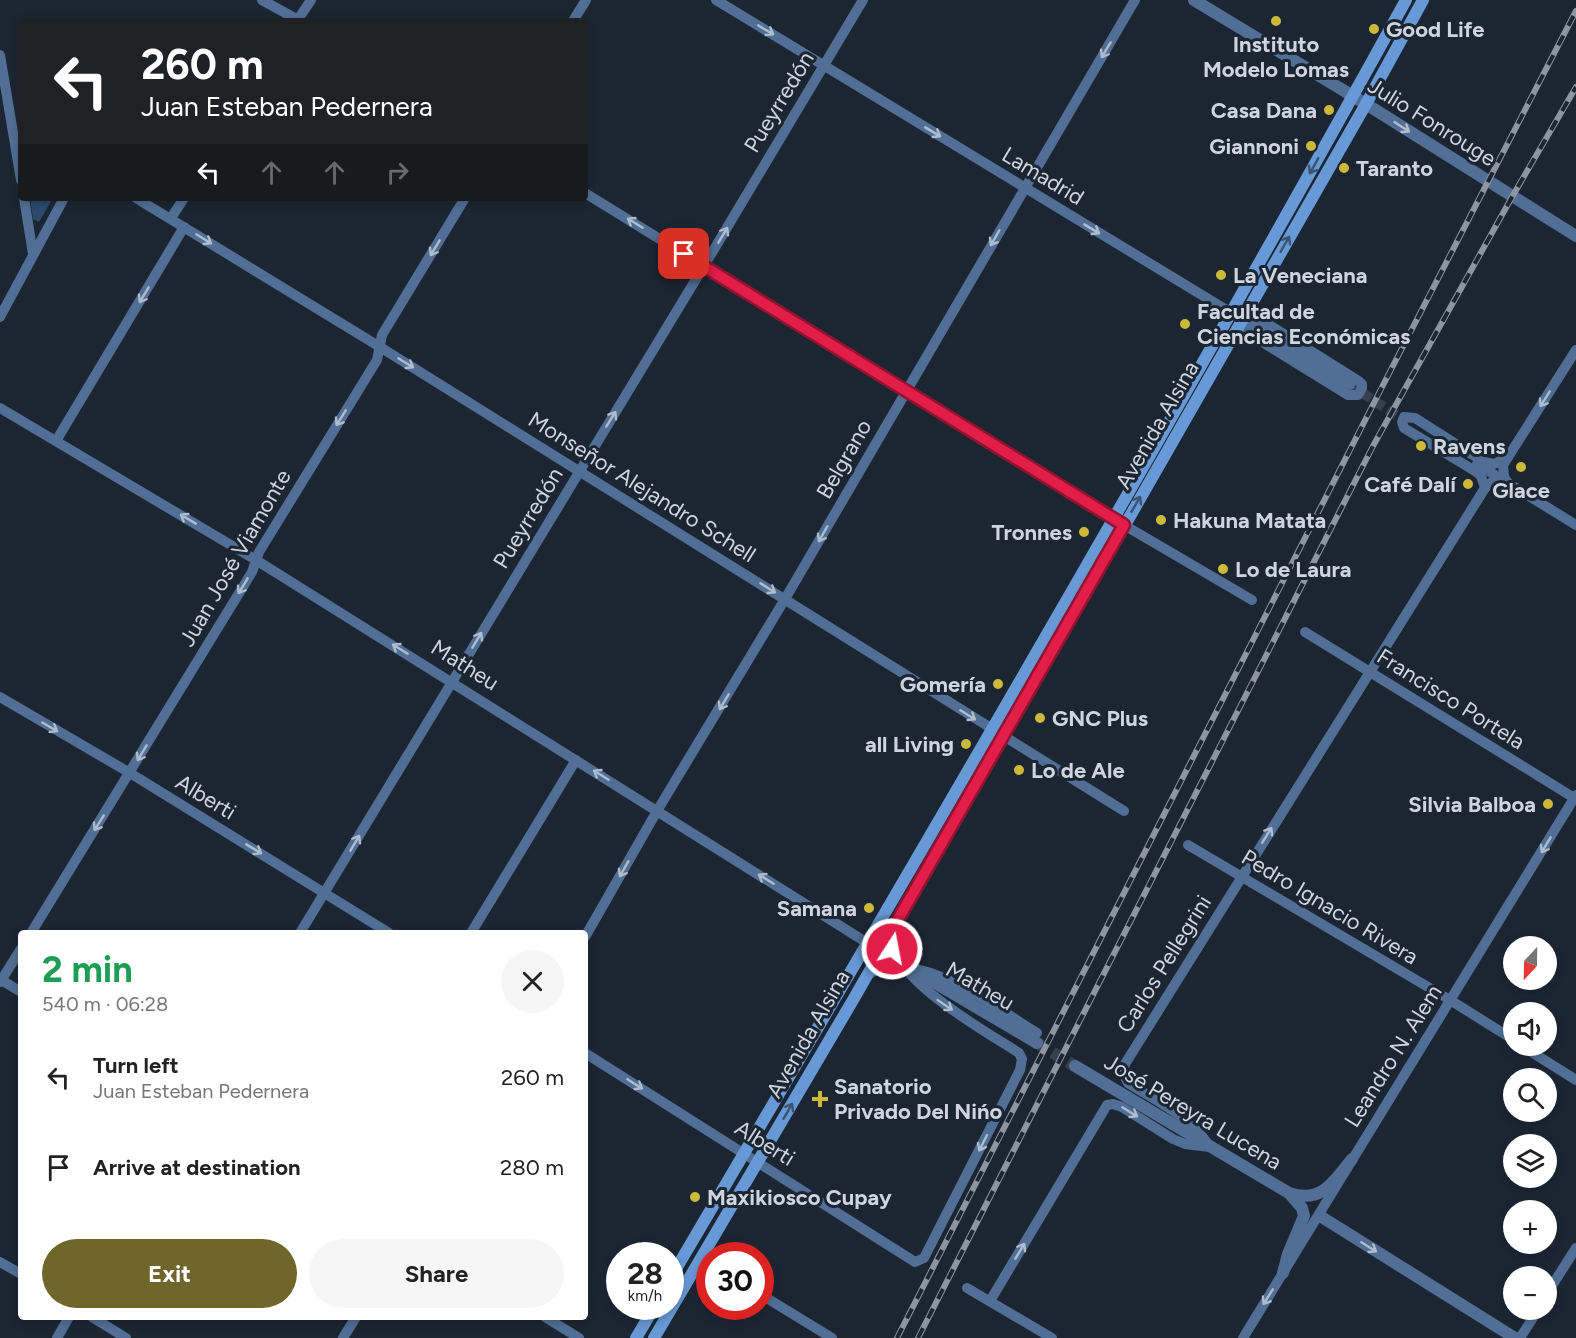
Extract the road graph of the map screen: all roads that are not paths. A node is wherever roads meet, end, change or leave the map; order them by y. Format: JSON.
{"nodes":[{"id":1,"x":262,"y":0,"type":"edge"},
{"id":2,"x":310,"y":0,"type":"edge"},
{"id":3,"x":586,"y":0,"type":"edge"},
{"id":4,"x":716,"y":0,"type":"edge"},
{"id":5,"x":863,"y":0,"type":"edge"},
{"id":6,"x":1135,"y":0,"type":"edge"},
{"id":7,"x":1194,"y":0,"type":"edge"},
{"id":8,"x":1406,"y":0,"type":"edge"},
{"id":9,"x":1423,"y":0,"type":"edge"},
{"id":10,"x":293,"y":18,"type":"edge"},
{"id":11,"x":300,"y":18,"type":"edge"},
{"id":12,"x":575,"y":18,"type":"edge"},
{"id":13,"x":0,"y":55,"type":"edge"},
{"id":14,"x":824,"y":66,"type":"junction"},
{"id":15,"x":1353,"y":96,"type":"junction"},
{"id":16,"x":1366,"y":104,"type":"junction"},
{"id":17,"x":16,"y":125,"type":"edge"},
{"id":18,"x":18,"y":147,"type":"edge"},
{"id":19,"x":1024,"y":188,"type":"junction"},
{"id":20,"x":588,"y":195,"type":"edge"},
{"id":21,"x":24,"y":201,"type":"edge"},
{"id":22,"x":62,"y":201,"type":"edge"},
{"id":23,"x":141,"y":201,"type":"edge"},
{"id":24,"x":182,"y":201,"type":"edge"},
{"id":25,"x":463,"y":201,"type":"edge"},
{"id":26,"x":171,"y":218,"type":"junction"},
{"id":27,"x":184,"y":227,"type":"junction"},
{"id":28,"x":1575,"y":233,"type":"edge"},
{"id":29,"x":33,"y":254,"type":"junction"},
{"id":30,"x":704,"y":266,"type":"junction"},
{"id":31,"x":1,"y":314,"type":"edge"},
{"id":32,"x":1240,"y":318,"type":"junction"},
{"id":33,"x":380,"y":347,"type":"junction"},
{"id":34,"x":1576,"y":350,"type":"edge"},
{"id":35,"x":1350,"y":385,"type":"tunnel mouth"},
{"id":36,"x":907,"y":391,"type":"junction"},
{"id":37,"x":0,"y":408,"type":"edge"},
{"id":38,"x":1410,"y":424,"type":"tunnel mouth"},
{"id":39,"x":57,"y":441,"type":"junction"},
{"id":40,"x":1508,"y":457,"type":"junction"},
{"id":41,"x":579,"y":471,"type":"junction"},
{"id":42,"x":1509,"y":483,"type":"junction"},
{"id":43,"x":1485,"y":489,"type":"junction"},
{"id":44,"x":1119,"y":522,"type":"junction"},
{"id":45,"x":1576,"y":525,"type":"edge"},
{"id":46,"x":256,"y":560,"type":"junction"},
{"id":47,"x":785,"y":599,"type":"junction"},
{"id":48,"x":1252,"y":600,"type":"dead end"},
{"id":49,"x":1305,"y":632,"type":"dead end"},
{"id":50,"x":1370,"y":672,"type":"junction"},
{"id":51,"x":453,"y":682,"type":"junction"},
{"id":52,"x":0,"y":698,"type":"edge"},
{"id":53,"x":997,"y":733,"type":"junction"},
{"id":54,"x":576,"y":760,"type":"junction"},
{"id":55,"x":130,"y":773,"type":"junction"},
{"id":56,"x":1575,"y":797,"type":"edge"},
{"id":57,"x":657,"y":811,"type":"junction"},
{"id":58,"x":1124,"y":812,"type":"dead end"},
{"id":59,"x":1188,"y":845,"type":"dead end"},
{"id":60,"x":1241,"y":876,"type":"junction"},
{"id":61,"x":325,"y":893,"type":"junction"},
{"id":62,"x":33,"y":930,"type":"edge"},
{"id":63,"x":302,"y":930,"type":"edge"},
{"id":64,"x":384,"y":930,"type":"edge"},
{"id":65,"x":473,"y":930,"type":"edge"},
{"id":66,"x":892,"y":931,"type":"junction"},
{"id":67,"x":588,"y":932,"type":"edge"},
{"id":68,"x":869,"y":944,"type":"junction"},
{"id":69,"x":880,"y":951,"type":"junction"},
{"id":70,"x":18,"y":954,"type":"edge"},
{"id":71,"x":902,"y":965,"type":"junction"},
{"id":72,"x":867,"y":975,"type":"junction"},
{"id":73,"x":0,"y":981,"type":"edge"},
{"id":74,"x":18,"y":990,"type":"edge"},
{"id":75,"x":1450,"y":1000,"type":"junction"},
{"id":76,"x":1503,"y":1033,"type":"edge"},
{"id":77,"x":1037,"y":1038,"type":"tunnel mouth"},
{"id":78,"x":588,"y":1055,"type":"edge"},
{"id":79,"x":1538,"y":1056,"type":"edge"},
{"id":80,"x":1076,"y":1066,"type":"tunnel mouth"},
{"id":81,"x":1576,"y":1080,"type":"edge"},
{"id":82,"x":1210,"y":1147,"type":"junction"},
{"id":83,"x":745,"y":1153,"type":"junction"},
{"id":84,"x":1352,"y":1159,"type":"junction"},
{"id":85,"x":758,"y":1161,"type":"junction"},
{"id":86,"x":1289,"y":1193,"type":"junction"},
{"id":87,"x":1320,"y":1216,"type":"junction"},
{"id":88,"x":715,"y":1242,"type":"edge"},
{"id":89,"x":1576,"y":1248,"type":"edge"},
{"id":90,"x":684,"y":1256,"type":"edge"},
{"id":91,"x":924,"y":1258,"type":"joint"},
{"id":92,"x":0,"y":1262,"type":"edge"},
{"id":93,"x":18,"y":1272,"type":"edge"},
{"id":94,"x":1283,"y":1273,"type":"junction"},
{"id":95,"x":696,"y":1274,"type":"edge"},
{"id":96,"x":1557,"y":1278,"type":"edge"},
{"id":97,"x":967,"y":1288,"type":"dead end"},
{"id":98,"x":990,"y":1301,"type":"junction"},
{"id":99,"x":774,"y":1303,"type":"edge"},
{"id":100,"x":67,"y":1320,"type":"edge"},
{"id":101,"x":97,"y":1320,"type":"edge"},
{"id":102,"x":354,"y":1320,"type":"edge"},
{"id":103,"x":550,"y":1320,"type":"edge"},
{"id":104,"x":647,"y":1320,"type":"edge"},
{"id":105,"x":1532,"y":1320,"type":"edge"},
{"id":106,"x":57,"y":1338,"type":"edge"},
{"id":107,"x":126,"y":1338,"type":"edge"},
{"id":108,"x":343,"y":1338,"type":"edge"},
{"id":109,"x":579,"y":1338,"type":"edge"},
{"id":110,"x":636,"y":1338,"type":"edge"},
{"id":111,"x":654,"y":1338,"type":"edge"},
{"id":112,"x":832,"y":1338,"type":"edge"},
{"id":113,"x":1052,"y":1338,"type":"edge"},
{"id":114,"x":1243,"y":1338,"type":"edge"},
{"id":115,"x":1515,"y":1338,"type":"edge"},
{"id":116,"x":1520,"y":1338,"type":"edge"}],
"edges":[{"from":1,"to":10,"type":"street"},
{"from":2,"to":11,"type":"street"},
{"from":3,"to":12,"type":"street"},
{"from":4,"to":14,"type":"street","name":"Lamadrid","one_way":true},
{"from":5,"to":14,"type":"street","name":"Pueyrredón"},
{"from":6,"to":19,"type":"street","name":"Belgrano","one_way":true},
{"from":7,"to":15,"type":"street","name":"Julio Fonrouge"},
{"from":8,"to":15,"type":"main road","name":"Avenida Alsina"},
{"from":9,"to":16,"type":"main road","name":"Avenida Alsina"},
{"from":13,"to":17,"type":"street"},
{"from":14,"to":19,"type":"street","name":"Lamadrid","one_way":true},
{"from":30,"to":14,"type":"street","name":"Pueyrredón","one_way":true},
{"from":15,"to":16,"type":"street","name":"Julio Fonrouge"},
{"from":15,"to":32,"type":"main road","name":"Avenida Alsina","one_way":true},
{"from":16,"to":28,"type":"street","name":"Julio Fonrouge","one_way":true},
{"from":32,"to":16,"type":"main road","name":"Avenida Alsina","one_way":true},
{"from":17,"to":18,"type":"street"},
{"from":19,"to":32,"type":"street","name":"Lamadrid","one_way":true},
{"from":19,"to":36,"type":"street","name":"Belgrano","one_way":true},
{"from":30,"to":20,"type":"street","one_way":true},
{"from":21,"to":29,"type":"street"},
{"from":22,"to":29,"type":"street"},
{"from":23,"to":26,"type":"street","name":"Monseñor Alejandro Schell"},
{"from":24,"to":26,"type":"street"},
{"from":25,"to":33,"type":"street","name":"Juan José Viamonte","one_way":true},
{"from":26,"to":27,"type":"street","name":"Monseñor Alejandro Schell"},
{"from":27,"to":33,"type":"street","name":"Monseñor Alejandro Schell","one_way":true},
{"from":27,"to":39,"type":"street","one_way":true},
{"from":29,"to":31,"type":"street"},
{"from":30,"to":36,"type":"street"},
{"from":41,"to":30,"type":"street","name":"Pueyrredón","one_way":true},
{"from":32,"to":32,"type":"street","name":"Lamadrid"},
{"from":32,"to":35,"type":"street","name":"Lamadrid"},
{"from":32,"to":44,"type":"main road","name":"Avenida Alsina"},
{"from":33,"to":41,"type":"street","name":"Monseñor Alejandro Schell","one_way":true},
{"from":33,"to":46,"type":"street","name":"Juan José Viamonte","one_way":true},
{"from":34,"to":40,"type":"street","one_way":true},
{"from":36,"to":44,"type":"street"},
{"from":36,"to":47,"type":"street","name":"Belgrano","one_way":true},
{"from":37,"to":39,"type":"street","name":"Matheu"},
{"from":38,"to":42,"type":"street"},
{"from":46,"to":39,"type":"street","name":"Matheu","one_way":true},
{"from":40,"to":42,"type":"street"},
{"from":40,"to":43,"type":"street"},
{"from":41,"to":47,"type":"street","name":"Monseñor Alejandro Schell","one_way":true},
{"from":51,"to":41,"type":"street","name":"Pueyrredón","one_way":true},
{"from":42,"to":43,"type":"street"},
{"from":42,"to":45,"type":"street"},
{"from":43,"to":50,"type":"street","name":"Carlos Pellegrini"},
{"from":44,"to":48,"type":"street"},
{"from":44,"to":53,"type":"main road","name":"Avenida Alsina"},
{"from":51,"to":46,"type":"street","name":"Matheu","one_way":true},
{"from":46,"to":55,"type":"street","name":"Juan José Viamonte","one_way":true},
{"from":47,"to":53,"type":"street","name":"Monseñor Alejandro Schell","one_way":true},
{"from":47,"to":57,"type":"street","name":"Belgrano","one_way":true},
{"from":49,"to":50,"type":"street","name":"Francisco Portela"},
{"from":50,"to":56,"type":"street","name":"Francisco Portela"},
{"from":60,"to":50,"type":"street","name":"Carlos Pellegrini","one_way":true},
{"from":51,"to":54,"type":"street","name":"Matheu"},
{"from":61,"to":51,"type":"street","name":"Pueyrredón","one_way":true},
{"from":52,"to":55,"type":"street","name":"Alberti","one_way":true},
{"from":53,"to":58,"type":"street","name":"Monseñor Alejandro Schell"},
{"from":53,"to":66,"type":"main road","name":"Avenida Alsina"},
{"from":53,"to":68,"type":"main road","name":"Avenida Alsina"},
{"from":57,"to":54,"type":"street","name":"Matheu","one_way":true},
{"from":54,"to":65,"type":"street"},
{"from":55,"to":61,"type":"street","name":"Alberti","one_way":true},
{"from":55,"to":62,"type":"street","name":"Juan José Viamonte","one_way":true},
{"from":56,"to":75,"type":"street","name":"Leandro N. Alem","one_way":true},
{"from":57,"to":67,"type":"street","name":"Belgrano","one_way":true},
{"from":68,"to":57,"type":"street","name":"Matheu","one_way":true},
{"from":59,"to":60,"type":"street","name":"Pedro Ignacio Rivera"},
{"from":60,"to":75,"type":"street","name":"Pedro Ignacio Rivera"},
{"from":60,"to":82,"type":"street","name":"Carlos Pellegrini"},
{"from":61,"to":63,"type":"street","name":"Pueyrredón"},
{"from":61,"to":64,"type":"street","name":"Alberti"},
{"from":66,"to":69,"type":"main road","name":"Avenida Alsina"},
{"from":66,"to":71,"type":"street","name":"Matheu"},
{"from":68,"to":69,"type":"street","name":"Matheu"},
{"from":68,"to":83,"type":"main road","name":"Avenida Alsina"},
{"from":69,"to":71,"type":"street","name":"Matheu"},
{"from":69,"to":72,"type":"main road","name":"Avenida Alsina"},
{"from":70,"to":73,"type":"street"},
{"from":71,"to":72,"type":"street"},
{"from":71,"to":77,"type":"street","name":"Matheu"},
{"from":71,"to":91,"type":"street","name":"Matheu","one_way":true},
{"from":85,"to":72,"type":"main road","name":"Avenida Alsina","one_way":true},
{"from":73,"to":74,"type":"street"},
{"from":75,"to":76,"type":"street","name":"Pedro Ignacio Rivera"},
{"from":75,"to":84,"type":"street","name":"Leandro N. Alem"},
{"from":78,"to":83,"type":"street","name":"Alberti","one_way":true},
{"from":79,"to":81,"type":"street"},
{"from":80,"to":82,"type":"street","name":"José Pereyra Lucena"},
{"from":82,"to":86,"type":"street","name":"José Pereyra Lucena"},
{"from":98,"to":82,"type":"street","one_way":true},
{"from":83,"to":85,"type":"street","name":"Alberti"},
{"from":83,"to":90,"type":"main road","name":"Avenida Alsina"},
{"from":84,"to":86,"type":"street","name":"José Pereyra Lucena"},
{"from":84,"to":87,"type":"street","name":"Leandro N. Alem"},
{"from":85,"to":88,"type":"main road","name":"Avenida Alsina"},
{"from":85,"to":91,"type":"street","name":"Alberti"},
{"from":86,"to":94,"type":"street","name":"José Pereyra Lucena"},
{"from":87,"to":94,"type":"street","name":"Leandro N. Alem"},
{"from":87,"to":115,"type":"street","one_way":true},
{"from":89,"to":96,"type":"street"},
{"from":92,"to":93,"type":"street"},
{"from":94,"to":114,"type":"street","name":"Leandro N. Alem","one_way":true},
{"from":95,"to":111,"type":"main road","name":"Avenida Alsina"},
{"from":97,"to":98,"type":"street"},
{"from":98,"to":113,"type":"street"},
{"from":99,"to":112,"type":"street"},
{"from":100,"to":106,"type":"street"},
{"from":101,"to":107,"type":"street"},
{"from":102,"to":108,"type":"street"},
{"from":103,"to":109,"type":"street"},
{"from":104,"to":110,"type":"main road"},
{"from":105,"to":116,"type":"street"}]}
